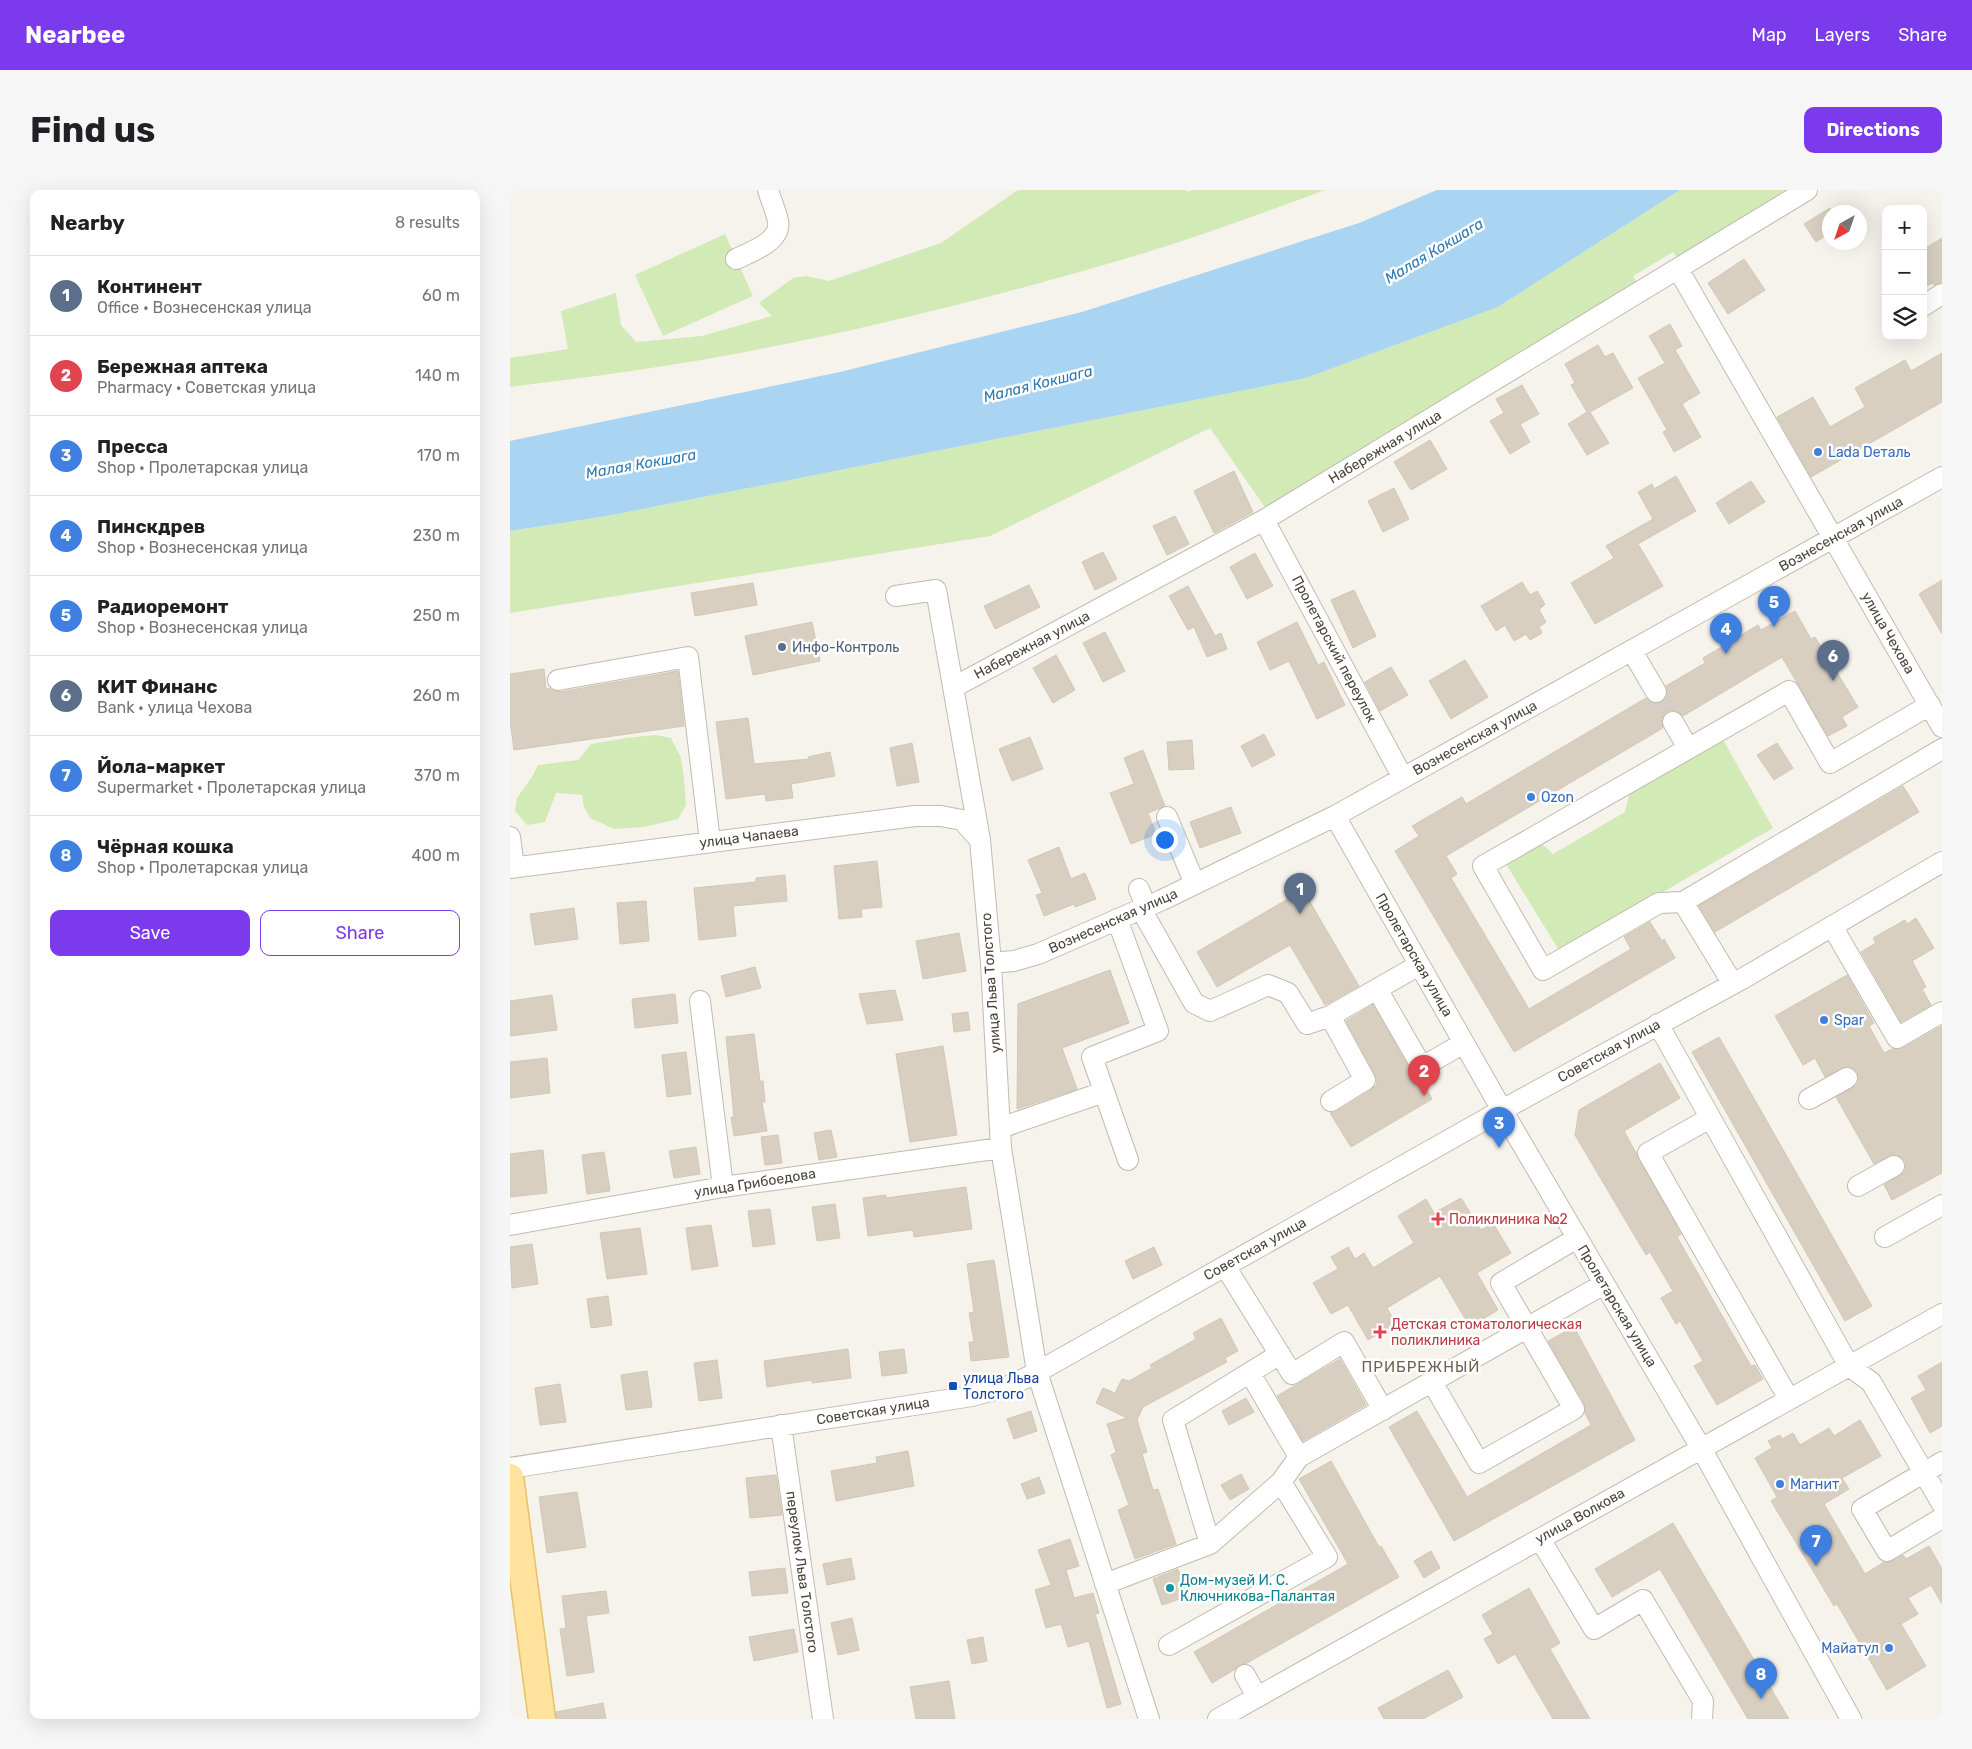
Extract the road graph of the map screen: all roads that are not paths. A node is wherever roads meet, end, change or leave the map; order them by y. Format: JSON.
{"nodes":[{"id":1,"x":768,"y":190,"type":"edge"},
{"id":2,"x":1807,"y":190,"type":"edge"},
{"id":3,"x":736,"y":259,"type":"dead end"},
{"id":4,"x":1678,"y":269,"type":"junction"},
{"id":5,"x":1942,"y":294,"type":"edge"},
{"id":6,"x":1927,"y":303,"type":"edge"},
{"id":7,"x":1942,"y":477,"type":"edge"},
{"id":8,"x":1264,"y":520,"type":"junction"},
{"id":9,"x":1833,"y":538,"type":"junction"},
{"id":10,"x":896,"y":596,"type":"dead end"},
{"id":11,"x":1632,"y":651,"type":"junction"},
{"id":12,"x":558,"y":680,"type":"dead end"},
{"id":13,"x":954,"y":687,"type":"junction"},
{"id":14,"x":1656,"y":692,"type":"tunnel mouth"},
{"id":15,"x":1930,"y":706,"type":"junction"},
{"id":16,"x":1673,"y":722,"type":"tunnel mouth"},
{"id":17,"x":1942,"y":727,"type":"edge"},
{"id":18,"x":1688,"y":748,"type":"junction"},
{"id":19,"x":1942,"y":749,"type":"edge"},
{"id":20,"x":1403,"y":778,"type":"junction"},
{"id":21,"x":1335,"y":816,"type":"junction"},
{"id":22,"x":1167,"y":817,"type":"dead end"},
{"id":23,"x":510,"y":837,"type":"edge"},
{"id":24,"x":980,"y":840,"type":"junction"},
{"id":25,"x":710,"y":842,"type":"junction"},
{"id":26,"x":1942,"y":862,"type":"edge"},
{"id":27,"x":512,"y":868,"type":"edge"},
{"id":28,"x":1195,"y":884,"type":"junction"},
{"id":29,"x":1142,"y":901,"type":"junction"},
{"id":30,"x":1683,"y":902,"type":"junction"},
{"id":31,"x":1117,"y":919,"type":"junction"},
{"id":32,"x":1832,"y":926,"type":"junction"},
{"id":33,"x":991,"y":963,"type":"junction"},
{"id":34,"x":1419,"y":965,"type":"junction"},
{"id":35,"x":1733,"y":984,"type":"junction"},
{"id":36,"x":1377,"y":989,"type":"junction"},
{"id":37,"x":700,"y":1001,"type":"dead end"},
{"id":38,"x":1942,"y":1012,"type":"edge"},
{"id":39,"x":1330,"y":1016,"type":"junction"},
{"id":40,"x":1658,"y":1024,"type":"junction"},
{"id":41,"x":1464,"y":1043,"type":"junction"},
{"id":42,"x":1847,"y":1078,"type":"dead end"},
{"id":43,"x":1104,"y":1092,"type":"junction"},
{"id":44,"x":1809,"y":1099,"type":"dead end"},
{"id":45,"x":1331,"y":1101,"type":"dead end"},
{"id":46,"x":1502,"y":1110,"type":"junction"},
{"id":47,"x":1710,"y":1118,"type":"junction"},
{"id":48,"x":1000,"y":1128,"type":"junction"},
{"id":49,"x":1001,"y":1148,"type":"junction"},
{"id":50,"x":1128,"y":1160,"type":"dead end"},
{"id":51,"x":1894,"y":1166,"type":"dead end"},
{"id":52,"x":1858,"y":1186,"type":"dead end"},
{"id":53,"x":723,"y":1187,"type":"junction"},
{"id":54,"x":1942,"y":1205,"type":"edge"},
{"id":55,"x":510,"y":1225,"type":"edge"},
{"id":56,"x":1885,"y":1237,"type":"dead end"},
{"id":57,"x":1578,"y":1238,"type":"junction"},
{"id":58,"x":1226,"y":1266,"type":"junction"},
{"id":59,"x":1604,"y":1284,"type":"junction"},
{"id":60,"x":1942,"y":1314,"type":"edge"},
{"id":61,"x":1526,"y":1328,"type":"junction"},
{"id":62,"x":1280,"y":1354,"type":"junction"},
{"id":63,"x":1849,"y":1366,"type":"junction"},
{"id":64,"x":1037,"y":1372,"type":"junction"},
{"id":65,"x":1250,"y":1373,"type":"junction"},
{"id":66,"x":1432,"y":1382,"type":"junction"},
{"id":67,"x":1789,"y":1399,"type":"junction"},
{"id":68,"x":1383,"y":1410,"type":"junction"},
{"id":69,"x":781,"y":1425,"type":"junction"},
{"id":70,"x":1702,"y":1448,"type":"junction"},
{"id":71,"x":1299,"y":1457,"type":"junction"},
{"id":72,"x":1942,"y":1462,"type":"edge"},
{"id":73,"x":510,"y":1468,"type":"edge"},
{"id":74,"x":1924,"y":1473,"type":"junction"},
{"id":75,"x":510,"y":1477,"type":"edge"},
{"id":76,"x":1282,"y":1482,"type":"junction"},
{"id":77,"x":1942,"y":1504,"type":"edge"},
{"id":78,"x":1942,"y":1518,"type":"edge"},
{"id":79,"x":1540,"y":1539,"type":"junction"},
{"id":80,"x":1210,"y":1544,"type":"junction"},
{"id":81,"x":1105,"y":1584,"type":"junction"},
{"id":82,"x":1169,"y":1646,"type":"dead end"},
{"id":83,"x":1245,"y":1675,"type":"dead end"},
{"id":84,"x":1257,"y":1697,"type":"junction"},
{"id":85,"x":542,"y":1719,"type":"edge"},
{"id":86,"x":823,"y":1719,"type":"edge"},
{"id":87,"x":1149,"y":1719,"type":"edge"},
{"id":88,"x":1218,"y":1719,"type":"edge"},
{"id":89,"x":1702,"y":1719,"type":"edge"},
{"id":90,"x":1852,"y":1719,"type":"edge"}],
"edges":[{"from":1,"to":3,"type":"street"},
{"from":2,"to":4,"type":"street","name":"Набережная улица"},
{"from":4,"to":8,"type":"street","name":"Набережная улица"},
{"from":4,"to":9,"type":"street","name":"улица Чехова"},
{"from":5,"to":6,"type":"street"},
{"from":7,"to":9,"type":"street","name":"Вознесенская улица"},
{"from":8,"to":13,"type":"street","name":"Набережная улица"},
{"from":8,"to":20,"type":"street","name":"Пролетарский переулок"},
{"from":9,"to":11,"type":"street","name":"Вознесенская улица"},
{"from":9,"to":15,"type":"street","name":"улица Чехова"},
{"from":10,"to":13,"type":"street","name":"улица Льва Толстого"},
{"from":11,"to":14,"type":"street"},
{"from":11,"to":20,"type":"street","name":"Вознесенская улица"},
{"from":12,"to":25,"type":"street"},
{"from":13,"to":24,"type":"street","name":"улица Льва Толстого"},
{"from":15,"to":17,"type":"street","name":"улица Чехова"},
{"from":15,"to":18,"type":"street"},
{"from":16,"to":18,"type":"street"},
{"from":18,"to":30,"type":"street"},
{"from":19,"to":30,"type":"street"},
{"from":20,"to":21,"type":"street","name":"Вознесенская улица"},
{"from":21,"to":28,"type":"street","name":"Вознесенская улица"},
{"from":21,"to":34,"type":"street","name":"Пролетарская улица"},
{"from":22,"to":28,"type":"street"},
{"from":23,"to":27,"type":"street"},
{"from":24,"to":25,"type":"street","name":"улица Чапаева"},
{"from":24,"to":33,"type":"street","name":"улица Льва Толстого"},
{"from":25,"to":27,"type":"street","name":"улица Чапаева"},
{"from":26,"to":32,"type":"street","name":"Советская улица"},
{"from":28,"to":29,"type":"street","name":"Вознесенская улица"},
{"from":29,"to":31,"type":"street","name":"Вознесенская улица"},
{"from":29,"to":39,"type":"street"},
{"from":30,"to":35,"type":"street"},
{"from":31,"to":33,"type":"street","name":"Вознесенская улица"},
{"from":31,"to":43,"type":"street"},
{"from":32,"to":35,"type":"street","name":"Советская улица"},
{"from":32,"to":38,"type":"street"},
{"from":33,"to":48,"type":"street","name":"улица Льва Толстого"},
{"from":34,"to":36,"type":"street"},
{"from":34,"to":41,"type":"street","name":"Пролетарская улица"},
{"from":35,"to":40,"type":"street","name":"Советская улица"},
{"from":36,"to":39,"type":"street"},
{"from":36,"to":41,"type":"street"},
{"from":37,"to":53,"type":"street"},
{"from":39,"to":45,"type":"street"},
{"from":40,"to":46,"type":"street","name":"Советская улица"},
{"from":40,"to":47,"type":"street"},
{"from":41,"to":46,"type":"street","name":"Пролетарская улица"},
{"from":42,"to":44,"type":"street"},
{"from":43,"to":48,"type":"street"},
{"from":43,"to":50,"type":"street"},
{"from":46,"to":57,"type":"street","name":"Пролетарская улица"},
{"from":46,"to":58,"type":"street","name":"Советская улица"},
{"from":47,"to":63,"type":"street"},
{"from":47,"to":67,"type":"street"},
{"from":48,"to":49,"type":"street","name":"улица Льва Толстого"},
{"from":49,"to":53,"type":"street","name":"улица Грибоедова"},
{"from":49,"to":64,"type":"street","name":"улица Льва Толстого"},
{"from":51,"to":52,"type":"street"},
{"from":53,"to":55,"type":"street","name":"улица Грибоедова"},
{"from":54,"to":56,"type":"street"},
{"from":57,"to":59,"type":"street","name":"Пролетарская улица"},
{"from":57,"to":61,"type":"street"},
{"from":58,"to":62,"type":"street"},
{"from":58,"to":64,"type":"street","name":"Советская улица"},
{"from":59,"to":61,"type":"street"},
{"from":59,"to":70,"type":"street","name":"Пролетарская улица"},
{"from":60,"to":63,"type":"street","name":"улица Волкова"},
{"from":61,"to":66,"type":"street"},
{"from":61,"to":66,"type":"street"},
{"from":62,"to":65,"type":"street"},
{"from":62,"to":68,"type":"street"},
{"from":63,"to":67,"type":"street","name":"улица Волкова"},
{"from":63,"to":74,"type":"street"},
{"from":64,"to":69,"type":"street","name":"Советская улица"},
{"from":64,"to":81,"type":"street","name":"улица Льва Толстого"},
{"from":65,"to":71,"type":"street"},
{"from":65,"to":80,"type":"street"},
{"from":66,"to":68,"type":"street"},
{"from":67,"to":70,"type":"street","name":"улица Волкова"},
{"from":68,"to":71,"type":"street"},
{"from":69,"to":73,"type":"street","name":"Советская улица"},
{"from":69,"to":86,"type":"street","name":"переулок Льва Толстого"},
{"from":70,"to":79,"type":"street","name":"улица Волкова"},
{"from":70,"to":90,"type":"street","name":"Пролетарская улица"},
{"from":71,"to":76,"type":"street"},
{"from":72,"to":74,"type":"street"},
{"from":74,"to":77,"type":"street"},
{"from":74,"to":78,"type":"street"},
{"from":75,"to":85,"type":"main road"},
{"from":76,"to":80,"type":"street"},
{"from":76,"to":82,"type":"street"},
{"from":79,"to":84,"type":"street","name":"улица Волкова"},
{"from":79,"to":89,"type":"street"},
{"from":80,"to":81,"type":"street"},
{"from":81,"to":87,"type":"street","name":"улица Льва Толстого"},
{"from":83,"to":84,"type":"street"},
{"from":84,"to":88,"type":"street","name":"улица Волкова"}]}
